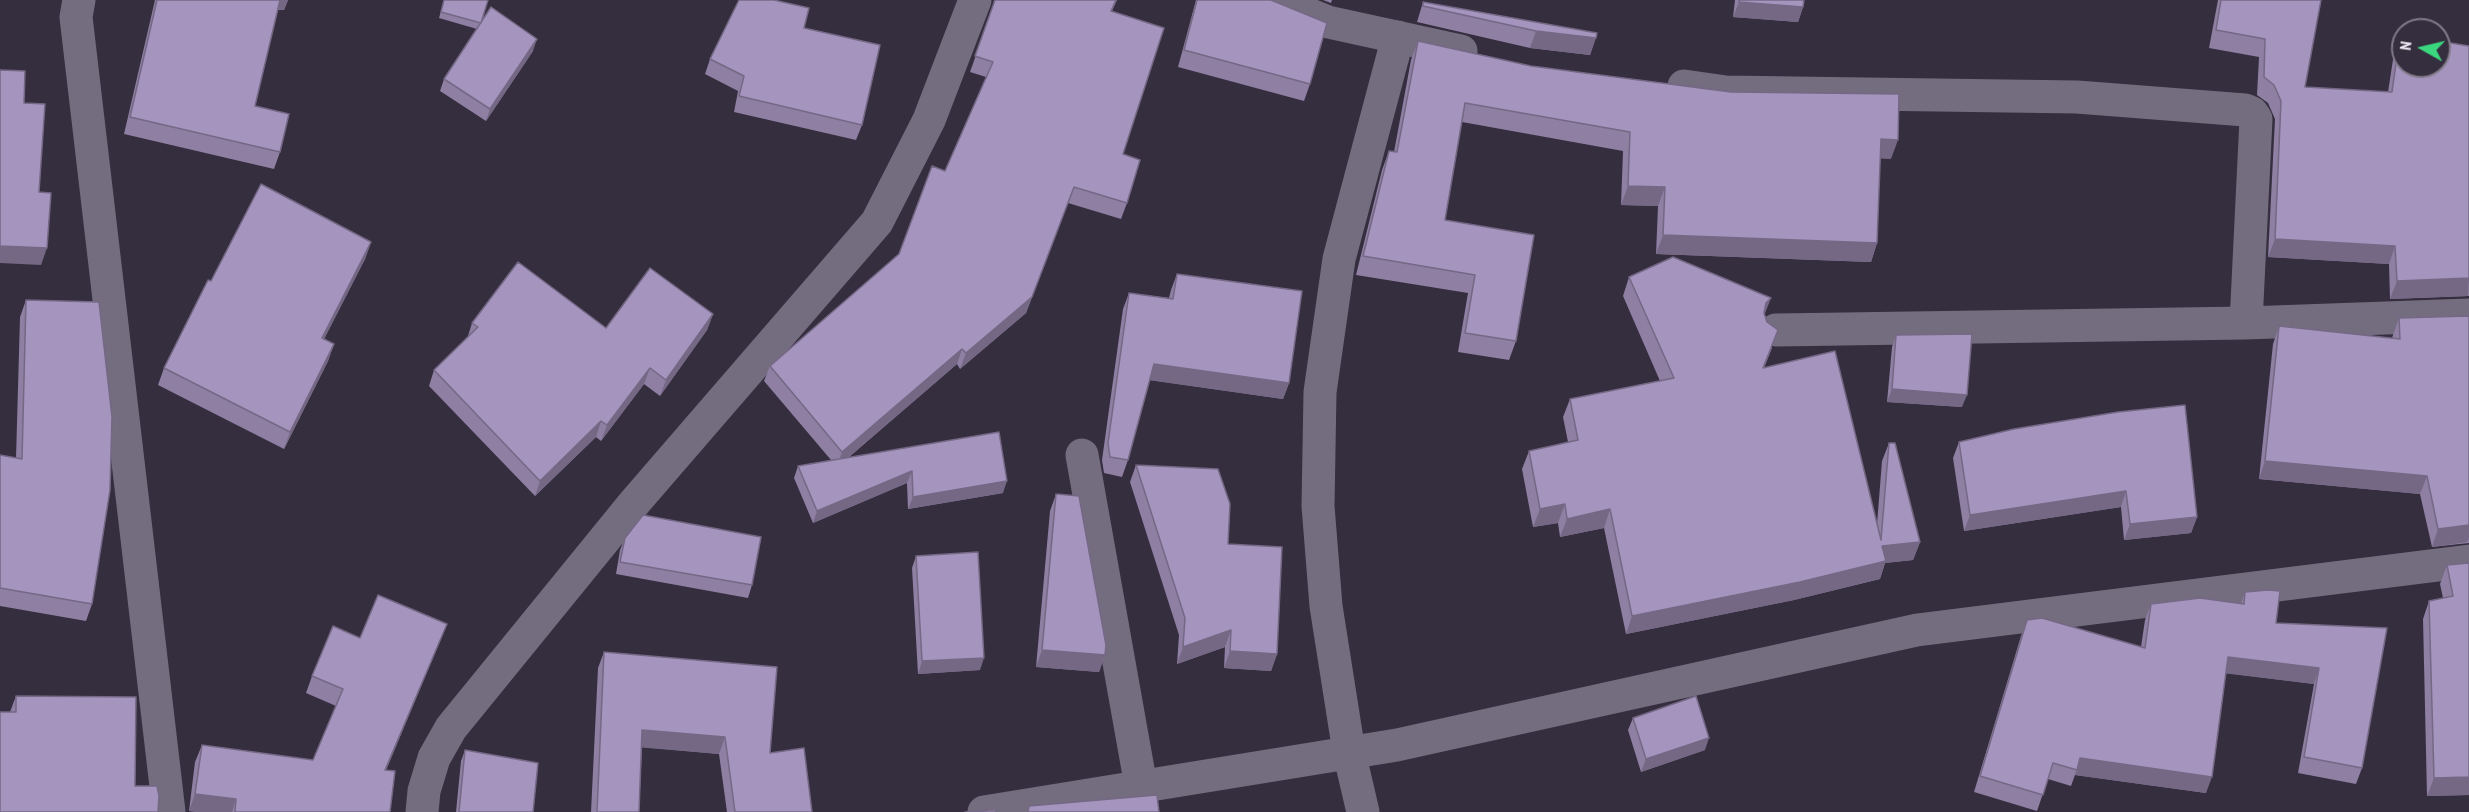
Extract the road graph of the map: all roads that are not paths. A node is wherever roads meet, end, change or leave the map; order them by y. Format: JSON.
{"nodes":[{"id":1,"x":79,"y":0,"type":"edge"},
{"id":2,"x":975,"y":0,"type":"edge"},
{"id":3,"x":1273,"y":0,"type":"edge"},
{"id":4,"x":1398,"y":38,"type":"junction"},
{"id":5,"x":1495,"y":59,"type":"edge"},
{"id":6,"x":1656,"y":82,"type":"edge"},
{"id":7,"x":2469,"y":315,"type":"edge"},
{"id":8,"x":2246,"y":323,"type":"junction"},
{"id":9,"x":1776,"y":330,"type":"edge"},
{"id":10,"x":1082,"y":455,"type":"dead end"},
{"id":11,"x":2469,"y":561,"type":"edge"},
{"id":12,"x":1349,"y":752,"type":"junction"},
{"id":13,"x":1141,"y":786,"type":"junction"},
{"id":14,"x":169,"y":812,"type":"edge"},
{"id":15,"x":422,"y":812,"type":"edge"},
{"id":16,"x":984,"y":812,"type":"edge"},
{"id":17,"x":1363,"y":812,"type":"edge"}],
"edges":[{"from":1,"to":14,"type":"street"},
{"from":2,"to":15,"type":"street"},
{"from":3,"to":4,"type":"street"},
{"from":4,"to":5,"type":"street"},
{"from":4,"to":12,"type":"street"},
{"from":6,"to":8,"type":"street"},
{"from":7,"to":8,"type":"street"},
{"from":8,"to":9,"type":"street"},
{"from":10,"to":13,"type":"street"},
{"from":11,"to":12,"type":"street"},
{"from":12,"to":13,"type":"street"},
{"from":12,"to":17,"type":"street"},
{"from":13,"to":16,"type":"street"}]}
